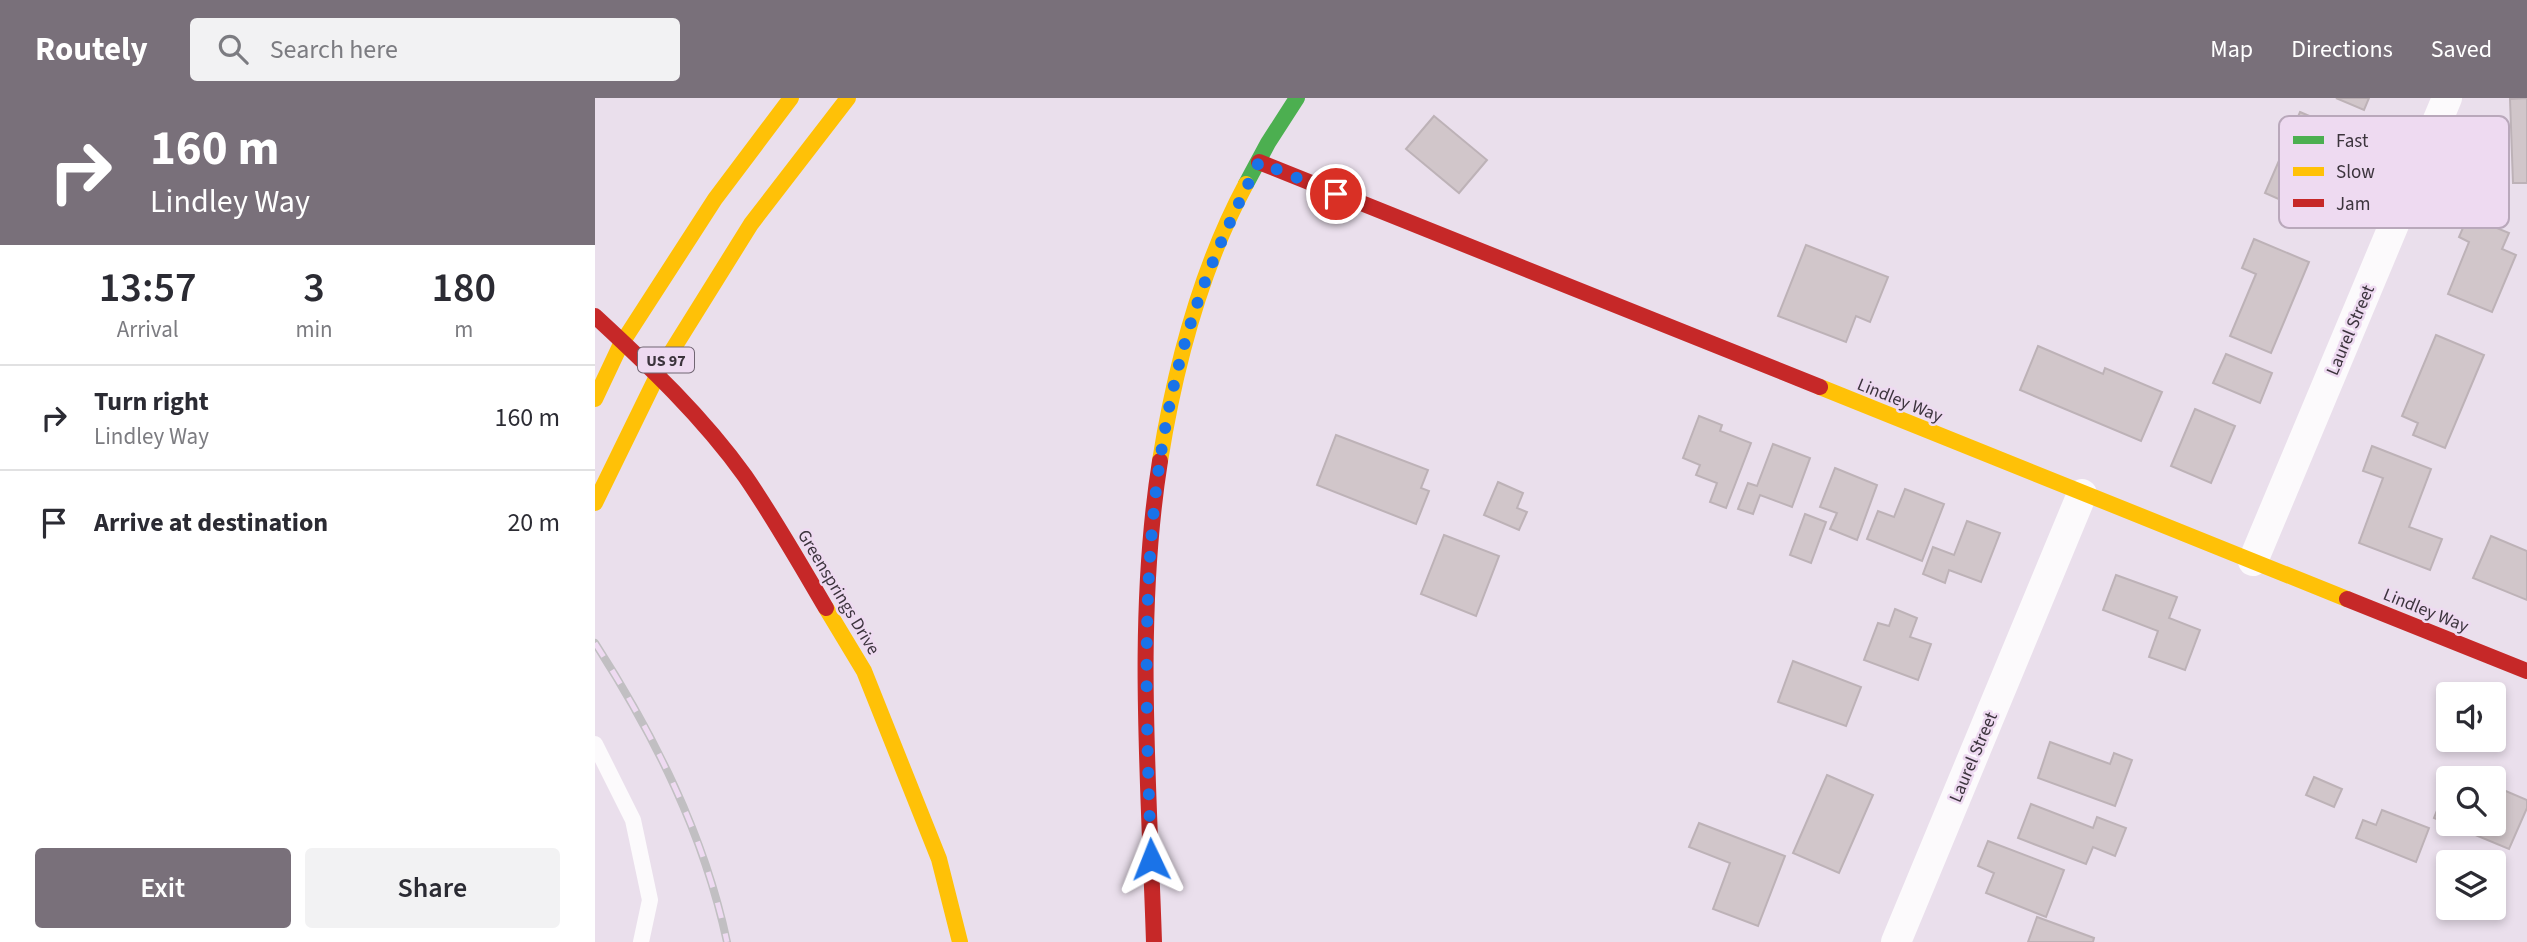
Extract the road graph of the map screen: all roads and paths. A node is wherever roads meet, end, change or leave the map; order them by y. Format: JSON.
{"nodes":[{"id":1,"x":791,"y":98,"type":"edge"},
{"id":2,"x":848,"y":98,"type":"edge"},
{"id":3,"x":1297,"y":98,"type":"edge"},
{"id":4,"x":2447,"y":98,"type":"edge"},
{"id":5,"x":2439,"y":116,"type":"edge"},
{"id":6,"x":1259,"y":162,"type":"junction"},
{"id":7,"x":2393,"y":228,"type":"edge"},
{"id":8,"x":595,"y":316,"type":"edge"},
{"id":9,"x":595,"y":399,"type":"edge"},
{"id":10,"x":2082,"y":494,"type":"junction"},
{"id":11,"x":595,"y":503,"type":"edge"},
{"id":12,"x":2253,"y":562,"type":"junction"},
{"id":13,"x":2527,"y":671,"type":"edge"},
{"id":14,"x":595,"y":744,"type":"edge"},
{"id":15,"x":641,"y":942,"type":"edge"},
{"id":16,"x":960,"y":942,"type":"edge"},
{"id":17,"x":1154,"y":942,"type":"edge"},
{"id":18,"x":1896,"y":942,"type":"edge"}],
"edges":[{"from":1,"to":9,"type":"main road","number":"US 97"},
{"from":2,"to":11,"type":"main road","number":"US 97"},
{"from":3,"to":6,"type":"main road"},
{"from":4,"to":5,"type":"street","name":"Laurel Street"},
{"from":6,"to":10,"type":"main road","name":"Lindley Way"},
{"from":6,"to":17,"type":"main road"},
{"from":7,"to":12,"type":"street","name":"Laurel Street"},
{"from":8,"to":16,"type":"main road","name":"Greensprings Drive"},
{"from":10,"to":12,"type":"main road","name":"Lindley Way"},
{"from":10,"to":18,"type":"street","name":"Laurel Street"},
{"from":12,"to":13,"type":"main road","name":"Lindley Way"},
{"from":14,"to":15,"type":"lane"}]}
